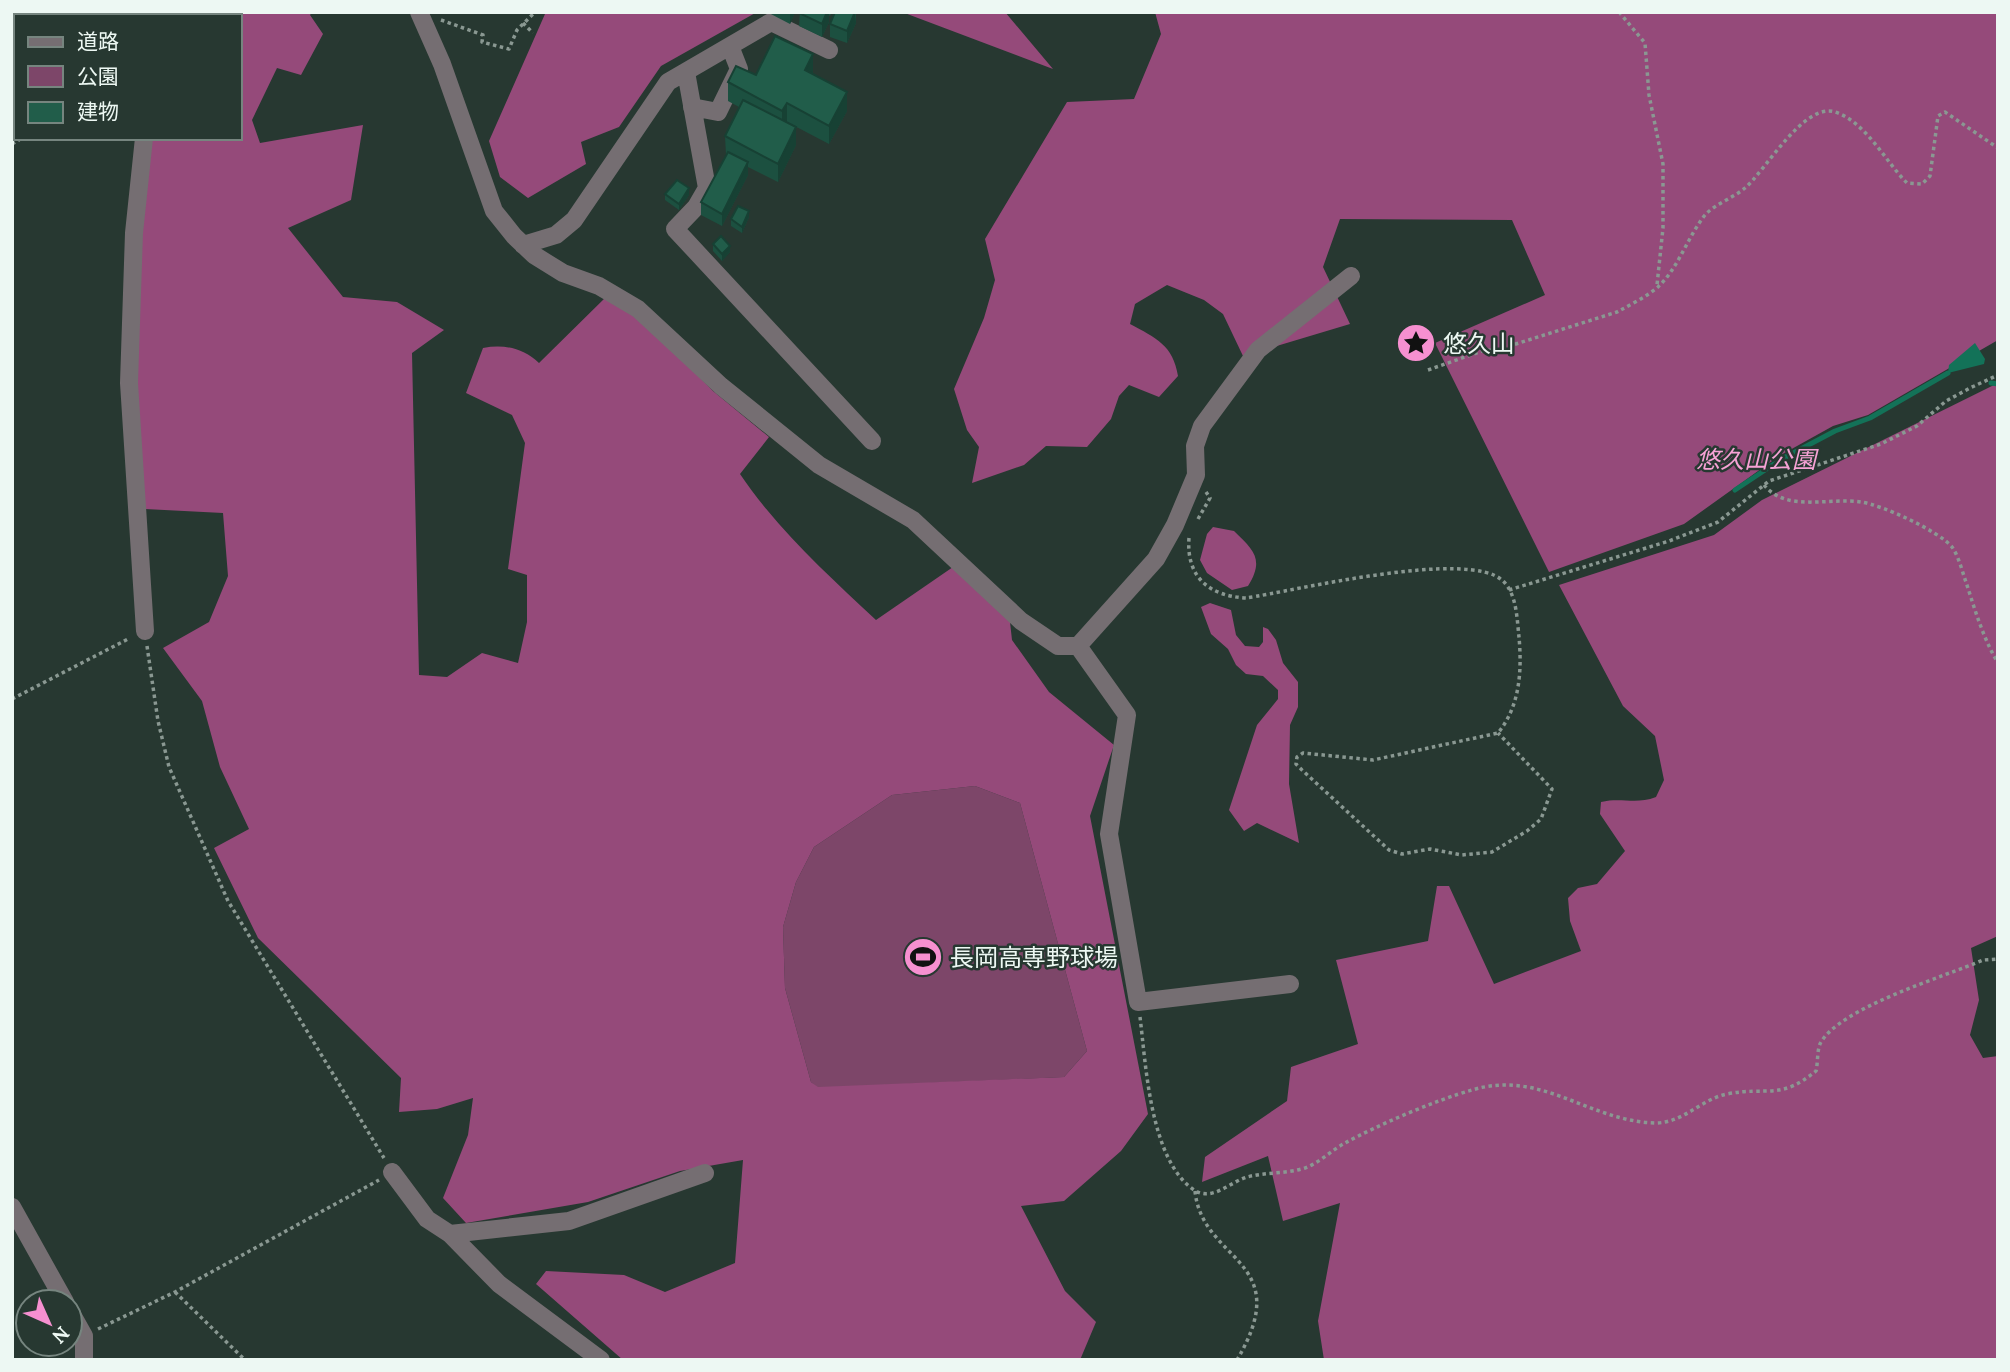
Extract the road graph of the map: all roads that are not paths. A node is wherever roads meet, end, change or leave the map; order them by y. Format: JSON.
{"nodes":[{"id":1,"x":419,"y":12,"type":"edge"},
{"id":2,"x":730,"y":46,"type":"junction"},
{"id":3,"x":829,"y":50,"type":"dead end"},
{"id":4,"x":686,"y":72,"type":"junction"},
{"id":5,"x":692,"y":107,"type":"junction"},
{"id":6,"x":144,"y":140,"type":"edge"},
{"id":7,"x":523,"y":245,"type":"junction"},
{"id":8,"x":1351,"y":276,"type":"dead end"},
{"id":9,"x":872,"y":441,"type":"dead end"},
{"id":10,"x":145,"y":631,"type":"road end"},
{"id":11,"x":1078,"y":646,"type":"junction"},
{"id":12,"x":1290,"y":984,"type":"dead end"},
{"id":13,"x":393,"y":1172,"type":"road end"},
{"id":14,"x":705,"y":1173,"type":"dead end"},
{"id":15,"x":12,"y":1207,"type":"edge"},
{"id":16,"x":450,"y":1234,"type":"junction"},
{"id":17,"x":57,"y":1288,"type":"edge"},
{"id":18,"x":601,"y":1360,"type":"edge"}],
"edges":[{"from":1,"to":7,"type":"street"},
{"from":2,"to":3,"type":"street"},
{"from":2,"to":4,"type":"street"},
{"from":2,"to":5,"type":"street"},
{"from":4,"to":5,"type":"street"},
{"from":4,"to":7,"type":"street"},
{"from":5,"to":9,"type":"street"},
{"from":6,"to":10,"type":"street"},
{"from":7,"to":11,"type":"street"},
{"from":8,"to":11,"type":"street"},
{"from":11,"to":12,"type":"street"},
{"from":13,"to":16,"type":"street"},
{"from":14,"to":16,"type":"street"},
{"from":15,"to":17,"type":"street"},
{"from":16,"to":18,"type":"street"}]}
